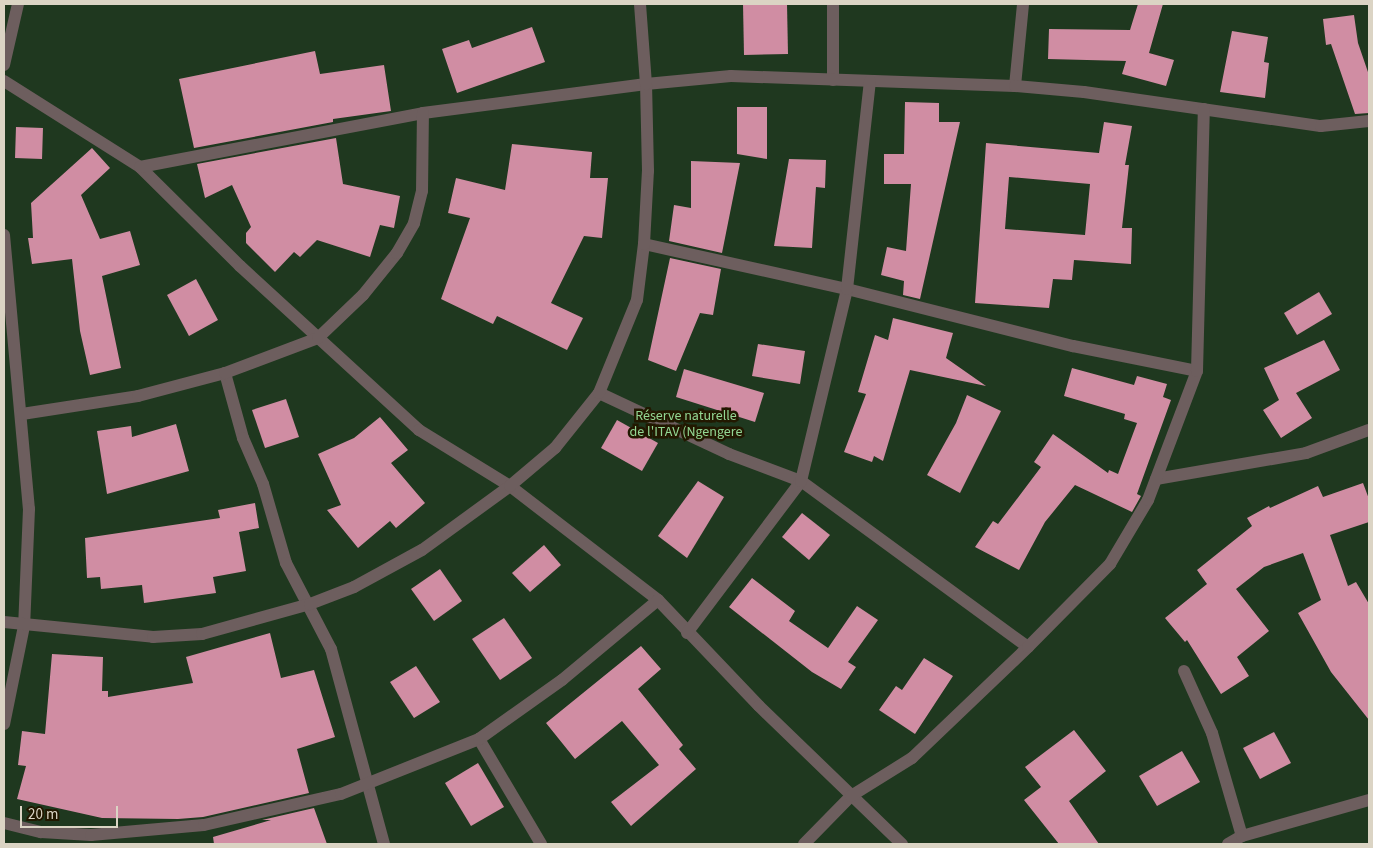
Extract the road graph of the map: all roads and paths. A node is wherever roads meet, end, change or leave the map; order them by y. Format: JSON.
{"nodes":[{"id":1,"x":18,"y":4,"type":"edge"},
{"id":2,"x":640,"y":4,"type":"edge"},
{"id":3,"x":833,"y":4,"type":"edge"},
{"id":4,"x":1023,"y":4,"type":"edge"},
{"id":5,"x":4,"y":65,"type":"edge"},
{"id":6,"x":833,"y":80,"type":"junction"},
{"id":7,"x":4,"y":81,"type":"edge"},
{"id":8,"x":870,"y":81,"type":"junction"},
{"id":9,"x":646,"y":84,"type":"junction"},
{"id":10,"x":1015,"y":86,"type":"junction"},
{"id":11,"x":1204,"y":109,"type":"junction"},
{"id":12,"x":423,"y":113,"type":"junction"},
{"id":13,"x":1369,"y":121,"type":"edge"},
{"id":14,"x":140,"y":167,"type":"junction"},
{"id":15,"x":4,"y":235,"type":"edge"},
{"id":16,"x":644,"y":244,"type":"junction"},
{"id":17,"x":847,"y":289,"type":"junction"},
{"id":18,"x":318,"y":338,"type":"junction"},
{"id":19,"x":1197,"y":371,"type":"junction"},
{"id":20,"x":225,"y":373,"type":"junction"},
{"id":21,"x":599,"y":393,"type":"junction"},
{"id":22,"x":22,"y":414,"type":"junction"},
{"id":23,"x":1369,"y":430,"type":"edge"},
{"id":24,"x":1156,"y":479,"type":"junction"},
{"id":25,"x":801,"y":481,"type":"junction"},
{"id":26,"x":510,"y":486,"type":"junction"},
{"id":27,"x":658,"y":600,"type":"junction"},
{"id":28,"x":310,"y":604,"type":"junction"},
{"id":29,"x":4,"y":622,"type":"edge"},
{"id":30,"x":24,"y":626,"type":"junction"},
{"id":31,"x":687,"y":633,"type":"junction"},
{"id":32,"x":1028,"y":647,"type":"junction"},
{"id":33,"x":1184,"y":671,"type":"dead end"},
{"id":34,"x":4,"y":724,"type":"edge"},
{"id":35,"x":479,"y":739,"type":"junction"},
{"id":36,"x":367,"y":784,"type":"junction"},
{"id":37,"x":851,"y":796,"type":"junction"},
{"id":38,"x":1369,"y":800,"type":"edge"},
{"id":39,"x":4,"y":823,"type":"edge"},
{"id":40,"x":1242,"y":836,"type":"junction"},
{"id":41,"x":91,"y":840,"type":"edge"},
{"id":42,"x":384,"y":844,"type":"edge"},
{"id":43,"x":541,"y":844,"type":"edge"},
{"id":44,"x":804,"y":844,"type":"edge"},
{"id":45,"x":902,"y":844,"type":"edge"},
{"id":46,"x":1228,"y":844,"type":"edge"}],
"edges":[{"from":1,"to":5,"type":"street"},
{"from":2,"to":9,"type":"street"},
{"from":3,"to":6,"type":"street"},
{"from":4,"to":10,"type":"street"},
{"from":6,"to":8,"type":"street"},
{"from":6,"to":9,"type":"street"},
{"from":7,"to":14,"type":"street"},
{"from":8,"to":10,"type":"street"},
{"from":8,"to":17,"type":"street"},
{"from":9,"to":12,"type":"street"},
{"from":9,"to":16,"type":"street"},
{"from":10,"to":11,"type":"street"},
{"from":11,"to":13,"type":"street"},
{"from":11,"to":19,"type":"street"},
{"from":12,"to":14,"type":"street"},
{"from":12,"to":18,"type":"street"},
{"from":14,"to":18,"type":"street"},
{"from":15,"to":22,"type":"street"},
{"from":16,"to":17,"type":"street"},
{"from":16,"to":21,"type":"street"},
{"from":17,"to":19,"type":"street"},
{"from":17,"to":25,"type":"street"},
{"from":18,"to":20,"type":"street"},
{"from":18,"to":26,"type":"street"},
{"from":19,"to":24,"type":"street"},
{"from":20,"to":22,"type":"street"},
{"from":20,"to":28,"type":"street"},
{"from":21,"to":25,"type":"street"},
{"from":21,"to":26,"type":"street"},
{"from":22,"to":30,"type":"street"},
{"from":23,"to":24,"type":"street"},
{"from":24,"to":32,"type":"street"},
{"from":25,"to":31,"type":"street"},
{"from":25,"to":32,"type":"street"},
{"from":26,"to":27,"type":"street"},
{"from":26,"to":28,"type":"street"},
{"from":27,"to":31,"type":"street"},
{"from":27,"to":35,"type":"street"},
{"from":28,"to":30,"type":"street"},
{"from":28,"to":36,"type":"street"},
{"from":29,"to":30,"type":"street"},
{"from":30,"to":34,"type":"street"},
{"from":31,"to":37,"type":"street"},
{"from":32,"to":37,"type":"street"},
{"from":33,"to":40,"type":"street"},
{"from":35,"to":36,"type":"street"},
{"from":35,"to":43,"type":"street"},
{"from":36,"to":41,"type":"street"},
{"from":36,"to":42,"type":"street"},
{"from":37,"to":44,"type":"street"},
{"from":37,"to":45,"type":"street"},
{"from":38,"to":40,"type":"street"},
{"from":39,"to":41,"type":"street"},
{"from":40,"to":46,"type":"street"}]}
